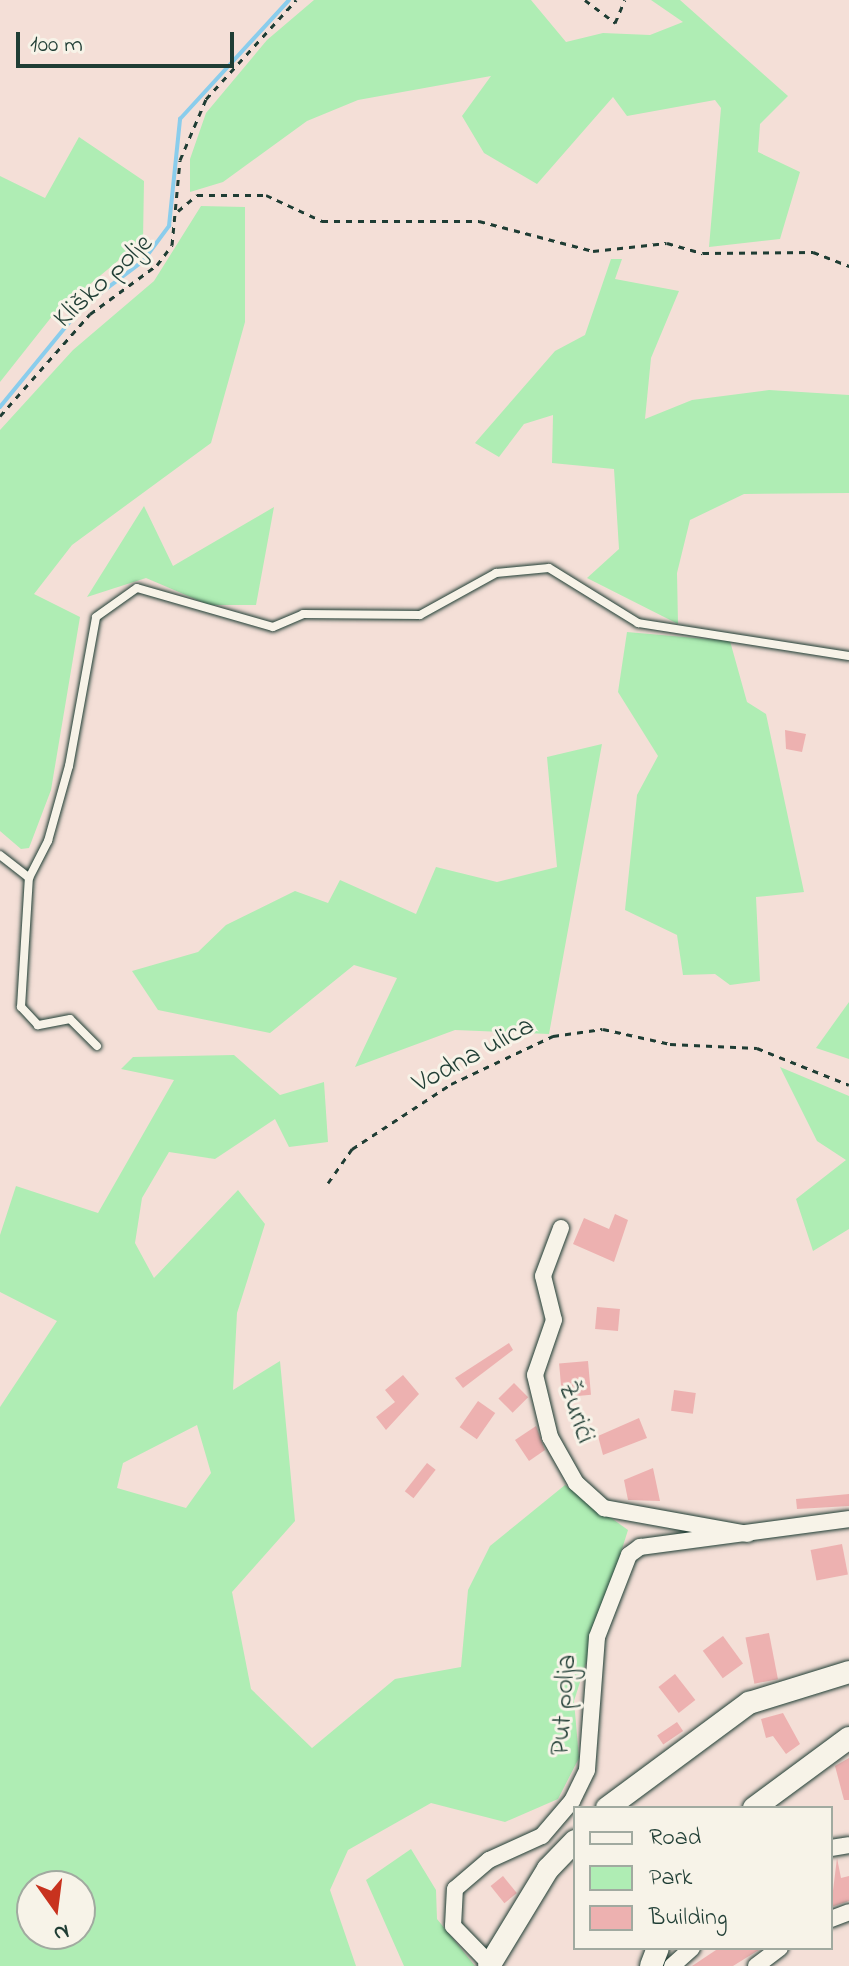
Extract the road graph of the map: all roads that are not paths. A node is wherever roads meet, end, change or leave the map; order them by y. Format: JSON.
{"nodes":[{"id":1,"x":849,"y":656,"type":"edge"},
{"id":2,"x":0,"y":855,"type":"edge"},
{"id":3,"x":29,"y":878,"type":"junction"},
{"id":4,"x":97,"y":1046,"type":"dead end"},
{"id":5,"x":561,"y":1228,"type":"dead end"},
{"id":6,"x":849,"y":1519,"type":"edge"},
{"id":7,"x":750,"y":1534,"type":"junction"},
{"id":8,"x":849,"y":1672,"type":"edge"},
{"id":9,"x":849,"y":1738,"type":"edge"},
{"id":10,"x":610,"y":1806,"type":"edge"},
{"id":11,"x":757,"y":1806,"type":"edge"},
{"id":12,"x":573,"y":1843,"type":"edge"},
{"id":13,"x":690,"y":1950,"type":"edge"},
{"id":14,"x":777,"y":1950,"type":"edge"},
{"id":15,"x":489,"y":1965,"type":"edge"},
{"id":16,"x":672,"y":1966,"type":"edge"},
{"id":17,"x":756,"y":1966,"type":"edge"}],
"edges":[{"from":1,"to":3,"type":"lane"},
{"from":2,"to":3,"type":"lane"},
{"from":3,"to":4,"type":"lane"},
{"from":5,"to":7,"type":"street","name":"Žurići"},
{"from":6,"to":7,"type":"street","name":"Put polja"},
{"from":7,"to":15,"type":"street","name":"Put polja"},
{"from":8,"to":10,"type":"street"},
{"from":9,"to":11,"type":"street"},
{"from":12,"to":15,"type":"street"},
{"from":13,"to":16,"type":"street"},
{"from":14,"to":17,"type":"street"}]}
